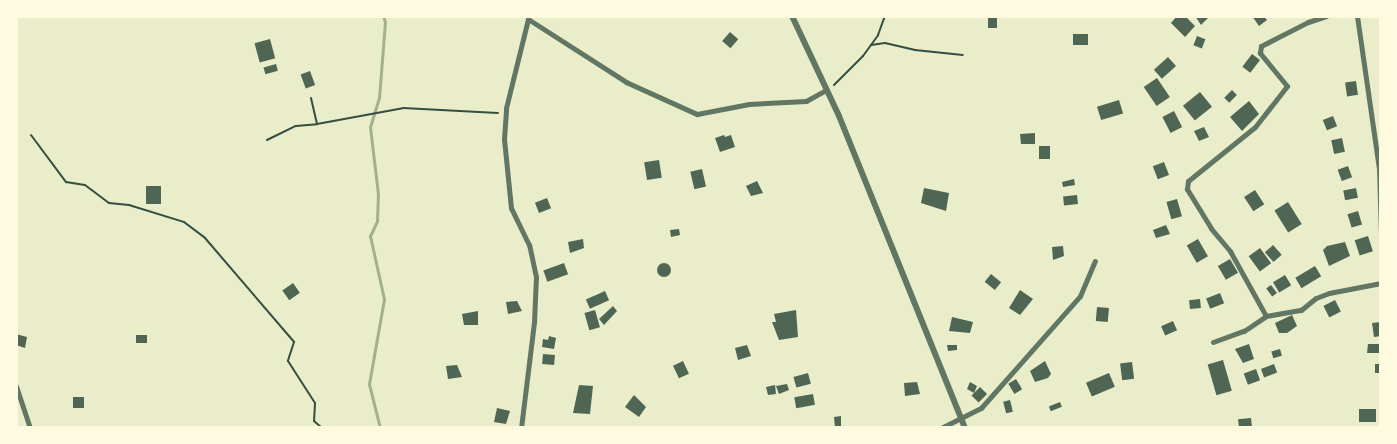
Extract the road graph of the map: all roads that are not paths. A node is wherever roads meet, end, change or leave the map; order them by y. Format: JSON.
{"nodes":[{"id":1,"x":792,"y":16,"type":"edge"},
{"id":2,"x":1326,"y":16,"type":"edge"},
{"id":3,"x":1356,"y":16,"type":"edge"},
{"id":4,"x":826,"y":90,"type":"junction"},
{"id":5,"x":1381,"y":236,"type":"edge"},
{"id":6,"x":1095,"y":262,"type":"dead end"},
{"id":7,"x":1381,"y":283,"type":"edge"},
{"id":8,"x":1266,"y":316,"type":"junction"},
{"id":9,"x":1213,"y":342,"type":"dead end"},
{"id":10,"x":16,"y":386,"type":"edge"},
{"id":11,"x":962,"y":418,"type":"junction"},
{"id":12,"x":30,"y":428,"type":"edge"},
{"id":13,"x":521,"y":428,"type":"edge"},
{"id":14,"x":942,"y":428,"type":"edge"},
{"id":15,"x":965,"y":428,"type":"edge"}],
"edges":[{"from":1,"to":4,"type":"street"},
{"from":2,"to":8,"type":"street"},
{"from":3,"to":5,"type":"street"},
{"from":4,"to":11,"type":"street"},
{"from":4,"to":13,"type":"street"},
{"from":6,"to":11,"type":"street"},
{"from":7,"to":8,"type":"street"},
{"from":8,"to":9,"type":"street"},
{"from":10,"to":12,"type":"street"},
{"from":11,"to":14,"type":"street"},
{"from":11,"to":15,"type":"street"}]}
